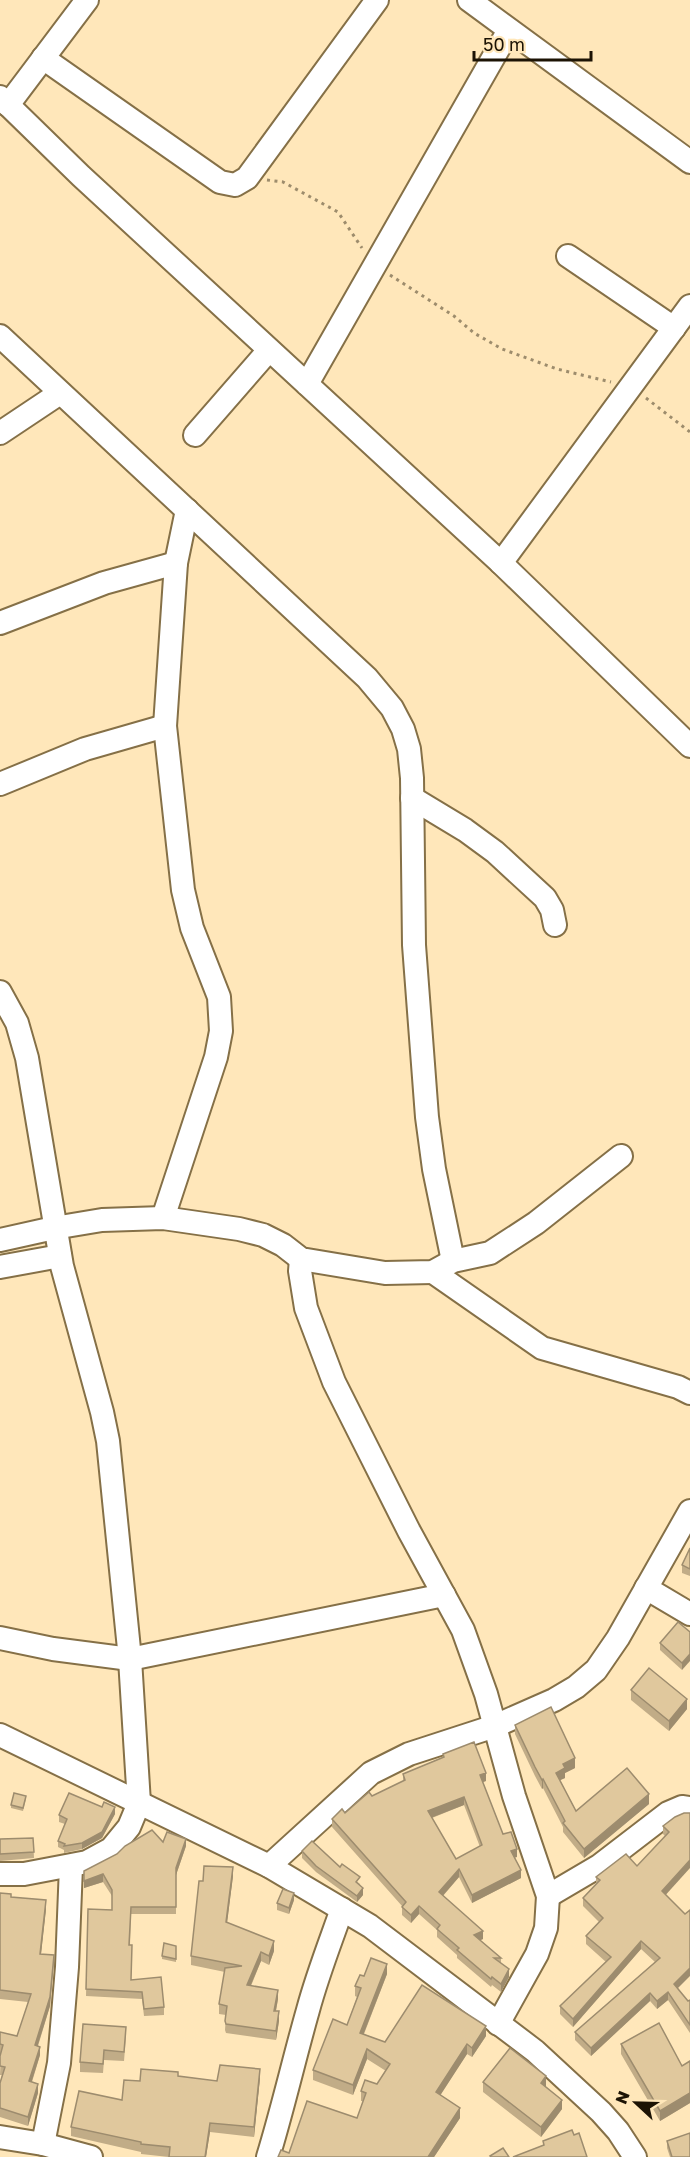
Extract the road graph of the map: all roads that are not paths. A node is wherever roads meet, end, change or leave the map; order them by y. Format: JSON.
{"nodes":[{"id":1,"x":87,"y":0,"type":"edge"},
{"id":2,"x":377,"y":0,"type":"edge"},
{"id":3,"x":480,"y":3,"type":"edge"},
{"id":4,"x":509,"y":30,"type":"junction"},
{"id":5,"x":44,"y":58,"type":"junction"},
{"id":6,"x":4,"y":101,"type":"edge"},
{"id":7,"x":690,"y":162,"type":"edge"},
{"id":8,"x":568,"y":256,"type":"dead end"},
{"id":9,"x":690,"y":306,"type":"edge"},
{"id":10,"x":674,"y":328,"type":"junction"},
{"id":11,"x":0,"y":336,"type":"edge"},
{"id":12,"x":269,"y":350,"type":"junction"},
{"id":13,"x":307,"y":384,"type":"junction"},
{"id":14,"x":60,"y":393,"type":"junction"},
{"id":15,"x":0,"y":433,"type":"edge"},
{"id":16,"x":195,"y":435,"type":"dead end"},
{"id":17,"x":187,"y":510,"type":"junction"},
{"id":18,"x":176,"y":563,"type":"junction"},
{"id":19,"x":501,"y":563,"type":"junction"},
{"id":20,"x":0,"y":623,"type":"edge"},
{"id":21,"x":165,"y":726,"type":"junction"},
{"id":22,"x":690,"y":746,"type":"edge"},
{"id":23,"x":0,"y":784,"type":"edge"},
{"id":24,"x":412,"y":798,"type":"junction"},
{"id":25,"x":555,"y":925,"type":"dead end"},
{"id":26,"x":0,"y":992,"type":"edge"},
{"id":27,"x":621,"y":1156,"type":"dead end"},
{"id":28,"x":163,"y":1218,"type":"junction"},
{"id":29,"x":54,"y":1228,"type":"junction"},
{"id":30,"x":0,"y":1240,"type":"edge"},
{"id":31,"x":60,"y":1256,"type":"junction"},
{"id":32,"x":301,"y":1259,"type":"junction"},
{"id":33,"x":443,"y":1266,"type":"junction"},
{"id":34,"x":0,"y":1267,"type":"edge"},
{"id":35,"x":690,"y":1393,"type":"edge"},
{"id":36,"x":690,"y":1511,"type":"edge"},
{"id":37,"x":646,"y":1588,"type":"junction"},
{"id":38,"x":444,"y":1595,"type":"junction"},
{"id":39,"x":690,"y":1614,"type":"edge"},
{"id":40,"x":0,"y":1638,"type":"edge"},
{"id":41,"x":130,"y":1659,"type":"junction"},
{"id":42,"x":495,"y":1726,"type":"junction"},
{"id":43,"x":0,"y":1735,"type":"edge"},
{"id":44,"x":139,"y":1803,"type":"junction"},
{"id":45,"x":690,"y":1808,"type":"edge"},
{"id":46,"x":71,"y":1866,"type":"junction"},
{"id":47,"x":269,"y":1866,"type":"junction"},
{"id":48,"x":0,"y":1874,"type":"edge"},
{"id":49,"x":548,"y":1896,"type":"junction"},
{"id":50,"x":342,"y":1910,"type":"junction"},
{"id":51,"x":498,"y":2024,"type":"junction"},
{"id":52,"x":0,"y":2137,"type":"edge"},
{"id":53,"x":43,"y":2144,"type":"junction"},
{"id":54,"x":91,"y":2157,"type":"edge"},
{"id":55,"x":268,"y":2157,"type":"edge"},
{"id":56,"x":635,"y":2157,"type":"edge"}],
"edges":[{"from":1,"to":5,"type":"street"},
{"from":2,"to":5,"type":"street"},
{"from":3,"to":4,"type":"street"},
{"from":4,"to":7,"type":"street"},
{"from":4,"to":13,"type":"street"},
{"from":5,"to":6,"type":"street"},
{"from":6,"to":12,"type":"street"},
{"from":8,"to":10,"type":"street"},
{"from":9,"to":10,"type":"street"},
{"from":10,"to":19,"type":"street"},
{"from":11,"to":14,"type":"street"},
{"from":12,"to":13,"type":"street"},
{"from":12,"to":16,"type":"street"},
{"from":13,"to":19,"type":"street"},
{"from":14,"to":15,"type":"street"},
{"from":14,"to":17,"type":"street"},
{"from":17,"to":18,"type":"street"},
{"from":17,"to":24,"type":"street"},
{"from":18,"to":20,"type":"street"},
{"from":18,"to":21,"type":"street"},
{"from":19,"to":22,"type":"street"},
{"from":21,"to":23,"type":"street"},
{"from":21,"to":28,"type":"street"},
{"from":24,"to":25,"type":"street"},
{"from":24,"to":33,"type":"street"},
{"from":26,"to":29,"type":"street"},
{"from":27,"to":33,"type":"street"},
{"from":28,"to":29,"type":"street"},
{"from":28,"to":32,"type":"street"},
{"from":29,"to":30,"type":"street"},
{"from":29,"to":31,"type":"street"},
{"from":31,"to":34,"type":"street"},
{"from":31,"to":41,"type":"street"},
{"from":32,"to":33,"type":"street"},
{"from":32,"to":38,"type":"street"},
{"from":33,"to":35,"type":"street"},
{"from":36,"to":37,"type":"street"},
{"from":37,"to":39,"type":"street"},
{"from":37,"to":42,"type":"street"},
{"from":38,"to":41,"type":"street"},
{"from":38,"to":42,"type":"street"},
{"from":40,"to":41,"type":"street"},
{"from":41,"to":44,"type":"street"},
{"from":42,"to":47,"type":"street"},
{"from":42,"to":49,"type":"street"},
{"from":43,"to":44,"type":"street"},
{"from":44,"to":46,"type":"street"},
{"from":44,"to":47,"type":"street"},
{"from":45,"to":49,"type":"street"},
{"from":46,"to":48,"type":"street"},
{"from":46,"to":53,"type":"street"},
{"from":47,"to":50,"type":"street"},
{"from":49,"to":51,"type":"street"},
{"from":50,"to":51,"type":"street"},
{"from":50,"to":55,"type":"street"},
{"from":51,"to":56,"type":"street"},
{"from":52,"to":53,"type":"street"},
{"from":53,"to":54,"type":"street"}]}
